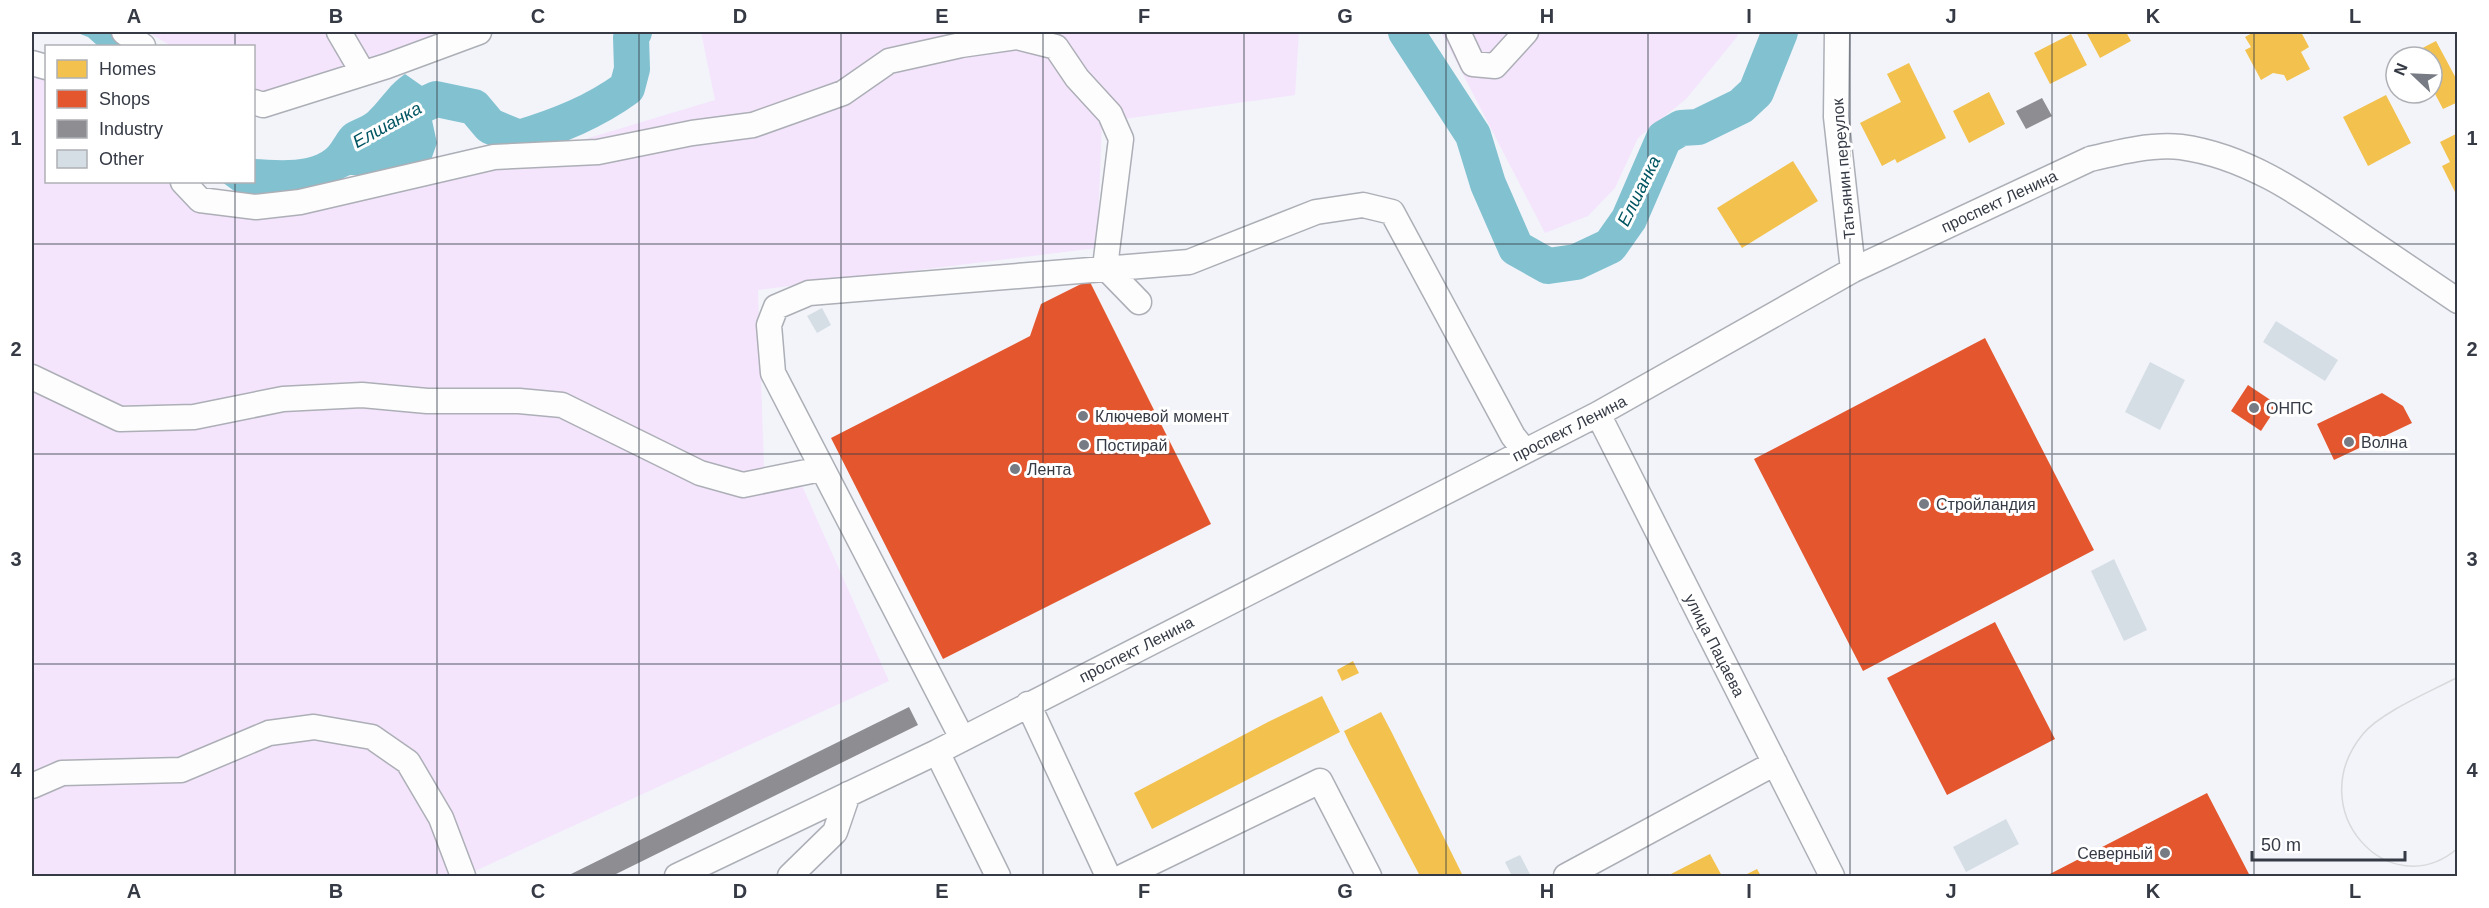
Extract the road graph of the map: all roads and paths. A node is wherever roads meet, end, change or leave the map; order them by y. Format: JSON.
{"nodes":[{"id":1,"x":124,"y":32,"type":"edge"},
{"id":2,"x":339,"y":32,"type":"edge"},
{"id":3,"x":479,"y":32,"type":"edge"},
{"id":4,"x":1458,"y":32,"type":"edge"},
{"id":5,"x":1526,"y":32,"type":"edge"},
{"id":6,"x":1838,"y":32,"type":"edge"},
{"id":7,"x":142,"y":45,"type":"edge"},
{"id":8,"x":363,"y":73,"type":"junction"},
{"id":9,"x":255,"y":102,"type":"edge"},
{"id":10,"x":184,"y":183,"type":"edge"},
{"id":11,"x":1105,"y":267,"type":"junction"},
{"id":12,"x":1853,"y":270,"type":"junction"},
{"id":13,"x":2457,"y":301,"type":"edge"},
{"id":14,"x":1139,"y":302,"type":"dead end"},
{"id":15,"x":32,"y":377,"type":"edge"},
{"id":16,"x":1598,"y":414,"type":"junction"},
{"id":17,"x":1525,"y":451,"type":"junction"},
{"id":18,"x":820,"y":469,"type":"junction"},
{"id":19,"x":1028,"y":704,"type":"junction"},
{"id":20,"x":962,"y":738,"type":"junction"},
{"id":21,"x":937,"y":752,"type":"junction"},
{"id":22,"x":1775,"y":763,"type":"junction"},
{"id":23,"x":32,"y":786,"type":"edge"},
{"id":24,"x":848,"y":794,"type":"junction"},
{"id":25,"x":464,"y":876,"type":"edge"},
{"id":26,"x":677,"y":876,"type":"edge"},
{"id":27,"x":790,"y":876,"type":"edge"},
{"id":28,"x":998,"y":876,"type":"edge"},
{"id":29,"x":1108,"y":876,"type":"edge"},
{"id":30,"x":1124,"y":876,"type":"edge"},
{"id":31,"x":1369,"y":876,"type":"edge"},
{"id":32,"x":1566,"y":876,"type":"edge"},
{"id":33,"x":1832,"y":876,"type":"edge"}],
"edges":[{"from":1,"to":7,"type":"street"},
{"from":2,"to":8,"type":"street"},
{"from":3,"to":8,"type":"street"},
{"from":4,"to":5,"type":"street"},
{"from":6,"to":12,"type":"street","name":"Татьянин переулок"},
{"from":8,"to":9,"type":"street"},
{"from":10,"to":11,"type":"street"},
{"from":11,"to":14,"type":"street"},
{"from":11,"to":17,"type":"street"},
{"from":11,"to":18,"type":"street"},
{"from":12,"to":13,"type":"street","name":"проспект Ленина"},
{"from":12,"to":16,"type":"street","name":"проспект Ленина"},
{"from":15,"to":18,"type":"street"},
{"from":16,"to":17,"type":"street","name":"проспект Ленина"},
{"from":16,"to":22,"type":"street","name":"улица Пацаева"},
{"from":17,"to":19,"type":"street","name":"проспект Ленина"},
{"from":18,"to":20,"type":"street"},
{"from":19,"to":20,"type":"street","name":"проспект Ленина"},
{"from":19,"to":29,"type":"street"},
{"from":20,"to":21,"type":"street","name":"проспект Ленина"},
{"from":21,"to":24,"type":"street","name":"проспект Ленина"},
{"from":21,"to":28,"type":"street"},
{"from":22,"to":32,"type":"street"},
{"from":22,"to":33,"type":"street","name":"улица Пацаева"},
{"from":23,"to":25,"type":"street"},
{"from":24,"to":26,"type":"street","name":"проспект Ленина"},
{"from":24,"to":27,"type":"street"},
{"from":30,"to":31,"type":"street"}]}
